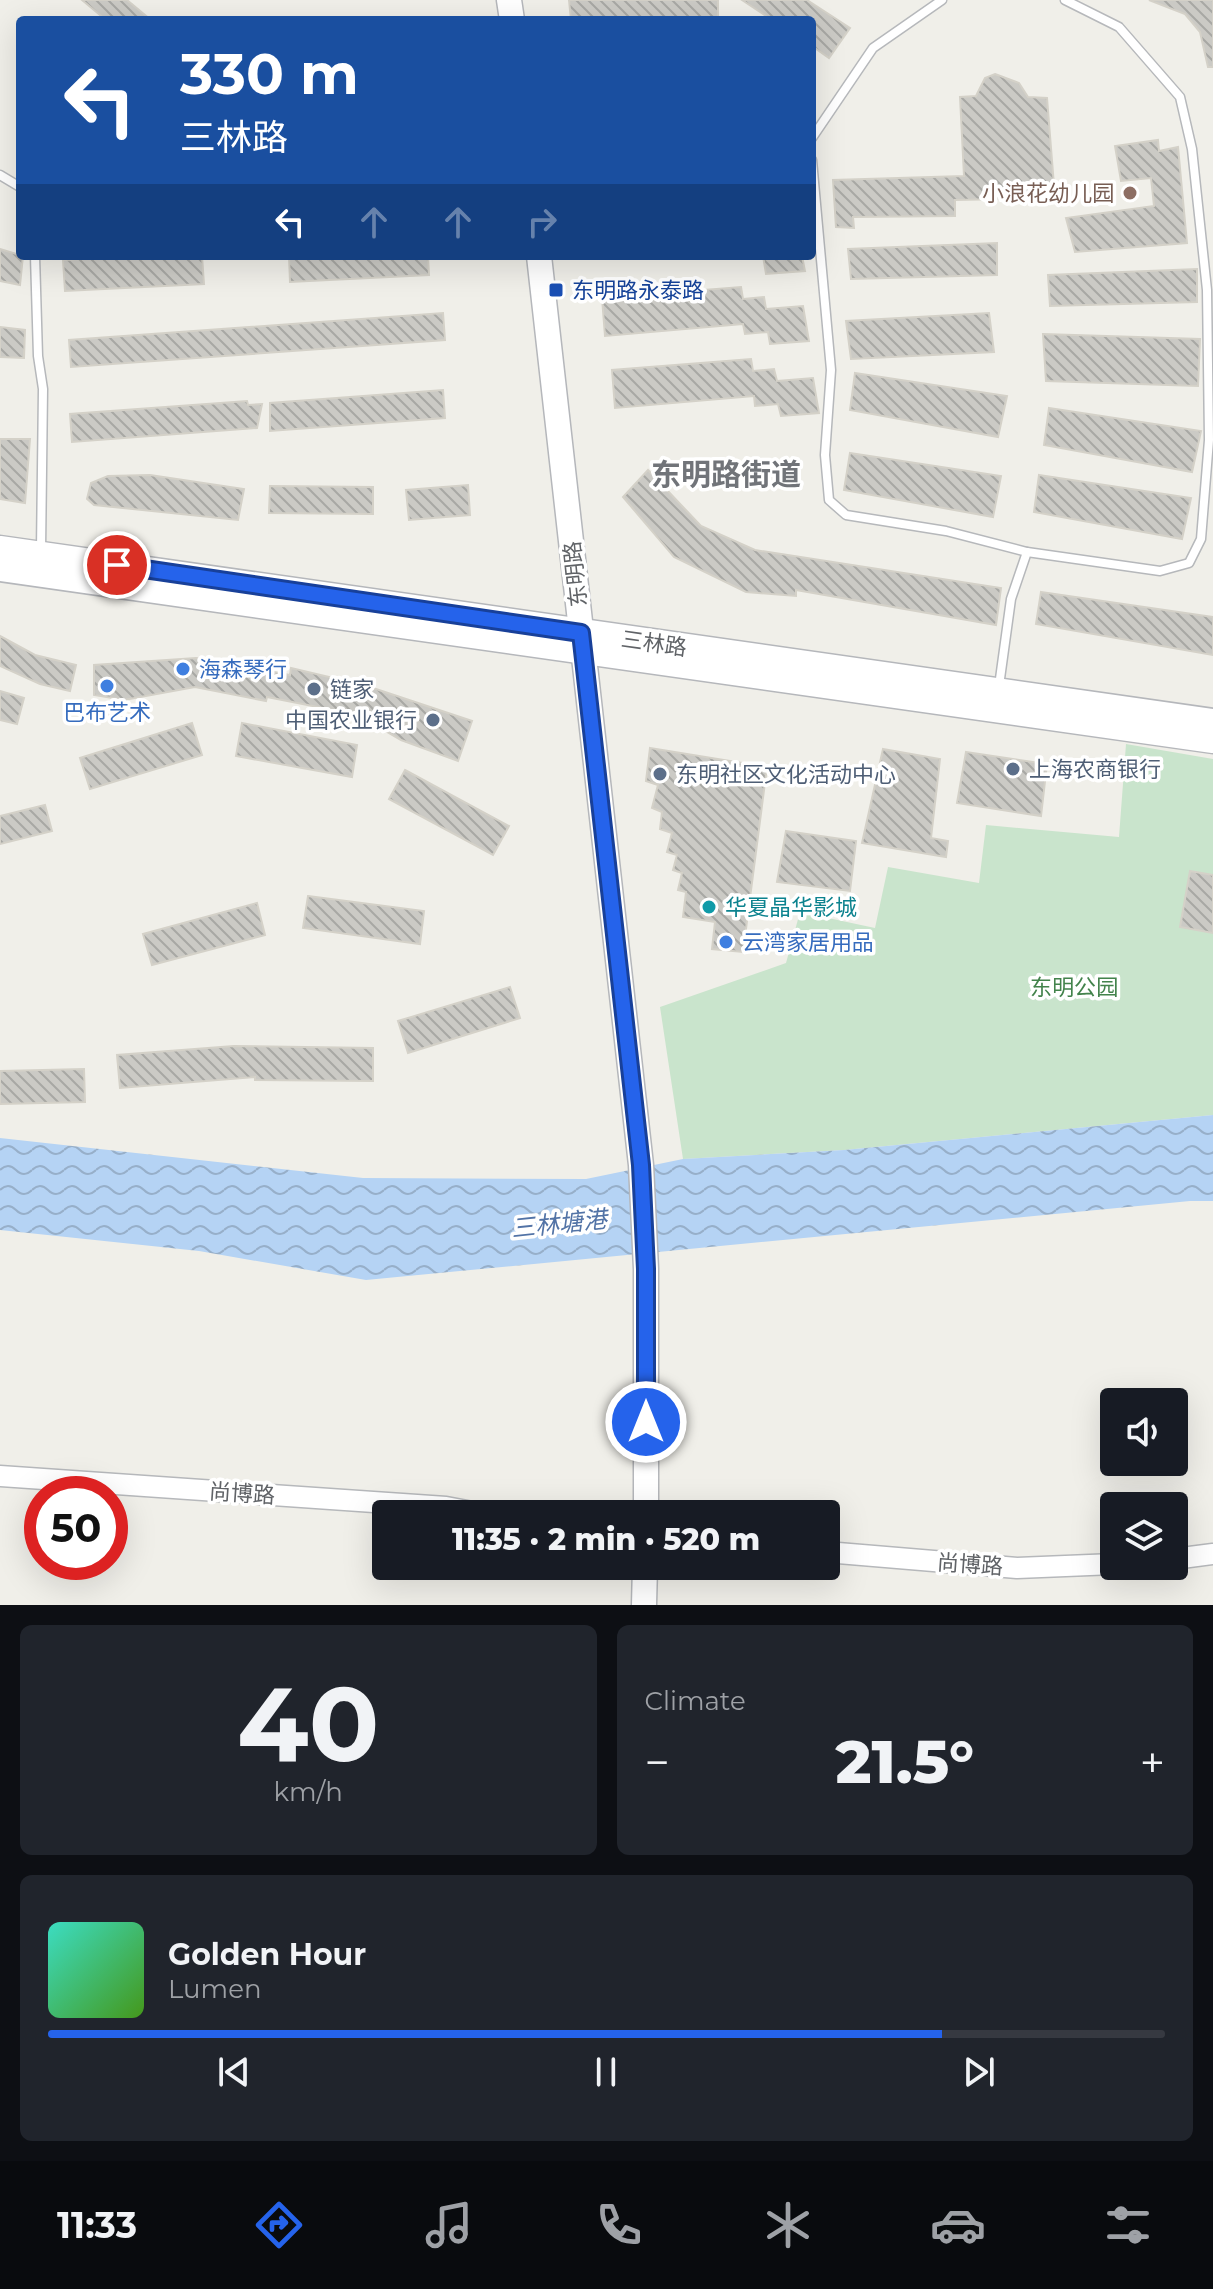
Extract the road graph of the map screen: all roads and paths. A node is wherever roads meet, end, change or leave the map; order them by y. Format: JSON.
{"nodes":[{"id":1,"x":942,"y":0,"type":"edge"},
{"id":2,"x":1065,"y":0,"type":"edge"},
{"id":3,"x":816,"y":132,"type":"edge"},
{"id":4,"x":816,"y":204,"type":"edge"},
{"id":5,"x":35,"y":260,"type":"edge"},
{"id":6,"x":539,"y":260,"type":"edge"},
{"id":7,"x":0,"y":548,"type":"edge"},
{"id":8,"x":1027,"y":552,"type":"junction"},
{"id":9,"x":41,"y":554,"type":"junction"},
{"id":10,"x":0,"y":569,"type":"edge"},
{"id":11,"x":582,"y":643,"type":"junction"},
{"id":12,"x":998,"y":693,"type":"junction"},
{"id":13,"x":1213,"y":721,"type":"edge"},
{"id":14,"x":1213,"y":741,"type":"edge"},
{"id":15,"x":0,"y":1476,"type":"edge"},
{"id":16,"x":646,"y":1500,"type":"edge"},
{"id":17,"x":372,"y":1502,"type":"edge"},
{"id":18,"x":840,"y":1553,"type":"edge"},
{"id":19,"x":1213,"y":1554,"type":"edge"},
{"id":20,"x":1188,"y":1557,"type":"edge"},
{"id":21,"x":1100,"y":1565,"type":"edge"},
{"id":22,"x":645,"y":1580,"type":"edge"},
{"id":23,"x":644,"y":1605,"type":"edge"}],
"edges":[{"from":1,"to":3,"type":"lane"},
{"from":2,"to":8,"type":"lane"},
{"from":4,"to":8,"type":"lane"},
{"from":5,"to":9,"type":"lane"},
{"from":6,"to":11,"type":"main road","name":"东明路"},
{"from":7,"to":9,"type":"main road","name":"三林路"},
{"from":8,"to":12,"type":"lane"},
{"from":9,"to":11,"type":"main road","name":"三林路"},
{"from":10,"to":11,"type":"main road","name":"三林路"},
{"from":11,"to":12,"type":"main road","name":"三林路"},
{"from":11,"to":14,"type":"main road","name":"三林路"},
{"from":11,"to":16,"type":"main road","name":"东明路"},
{"from":12,"to":13,"type":"main road","name":"三林路"},
{"from":15,"to":17,"type":"street","name":"尚博路"},
{"from":18,"to":21,"type":"street","name":"尚博路"},
{"from":19,"to":20,"type":"street"},
{"from":22,"to":23,"type":"main road"}]}
